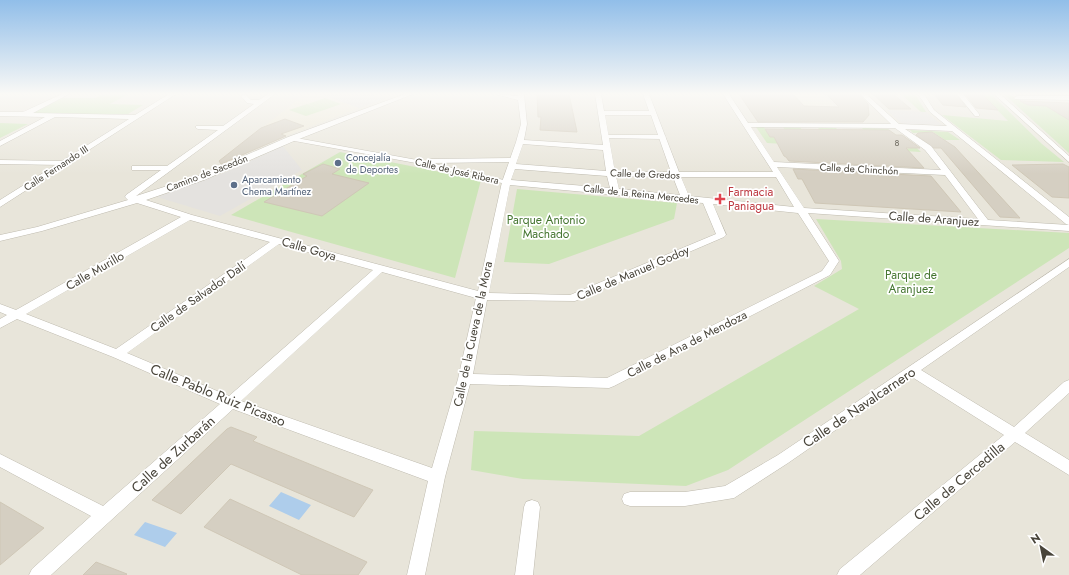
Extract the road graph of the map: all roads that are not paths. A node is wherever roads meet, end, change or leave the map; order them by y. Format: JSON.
{"nodes":[{"id":1,"x":44,"y":121,"type":"edge"},
{"id":2,"x":131,"y":121,"type":"edge"},
{"id":3,"x":234,"y":121,"type":"edge"},
{"id":4,"x":339,"y":121,"type":"edge"},
{"id":5,"x":524,"y":121,"type":"edge"},
{"id":6,"x":602,"y":121,"type":"edge"},
{"id":7,"x":657,"y":121,"type":"edge"},
{"id":8,"x":743,"y":121,"type":"edge"},
{"id":9,"x":892,"y":121,"type":"edge"},
{"id":10,"x":944,"y":121,"type":"edge"},
{"id":11,"x":1026,"y":121,"type":"edge"},
{"id":12,"x":746,"y":125,"type":"junction"},
{"id":13,"x":898,"y":126,"type":"junction"},
{"id":14,"x":198,"y":127,"type":"dead end"},
{"id":15,"x":224,"y":128,"type":"junction"},
{"id":16,"x":954,"y":129,"type":"junction"},
{"id":17,"x":605,"y":137,"type":"junction"},
{"id":18,"x":663,"y":137,"type":"junction"},
{"id":19,"x":291,"y":139,"type":"junction"},
{"id":20,"x":520,"y":142,"type":"junction"},
{"id":21,"x":0,"y":144,"type":"edge"},
{"id":22,"x":607,"y":148,"type":"junction"},
{"id":23,"x":1069,"y":160,"type":"edge"},
{"id":24,"x":416,"y":161,"type":"junction"},
{"id":25,"x":0,"y":162,"type":"edge"},
{"id":26,"x":63,"y":163,"type":"junction"},
{"id":27,"x":512,"y":163,"type":"junction"},
{"id":28,"x":772,"y":164,"type":"junction"},
{"id":29,"x":135,"y":168,"type":"dead end"},
{"id":30,"x":169,"y":168,"type":"junction"},
{"id":31,"x":947,"y":173,"type":"junction"},
{"id":32,"x":611,"y":174,"type":"junction"},
{"id":33,"x":677,"y":175,"type":"junction"},
{"id":34,"x":779,"y":175,"type":"junction"},
{"id":35,"x":506,"y":182,"type":"junction"},
{"id":36,"x":615,"y":191,"type":"junction"},
{"id":37,"x":685,"y":198,"type":"junction"},
{"id":38,"x":136,"y":200,"type":"junction"},
{"id":39,"x":707,"y":201,"type":"junction"},
{"id":40,"x":0,"y":204,"type":"edge"},
{"id":41,"x":800,"y":210,"type":"junction"},
{"id":42,"x":189,"y":217,"type":"junction"},
{"id":43,"x":985,"y":222,"type":"junction"},
{"id":44,"x":1069,"y":222,"type":"edge"},
{"id":45,"x":1069,"y":228,"type":"edge"},
{"id":46,"x":0,"y":238,"type":"edge"},
{"id":47,"x":279,"y":240,"type":"junction"},
{"id":48,"x":1069,"y":262,"type":"edge"},
{"id":49,"x":380,"y":269,"type":"junction"},
{"id":50,"x":482,"y":296,"type":"junction"},
{"id":51,"x":0,"y":308,"type":"edge"},
{"id":52,"x":17,"y":315,"type":"junction"},
{"id":53,"x":0,"y":324,"type":"edge"},
{"id":54,"x":118,"y":354,"type":"junction"},
{"id":55,"x":912,"y":371,"type":"junction"},
{"id":56,"x":465,"y":379,"type":"junction"},
{"id":57,"x":1069,"y":385,"type":"edge"},
{"id":58,"x":231,"y":403,"type":"junction"},
{"id":59,"x":1015,"y":434,"type":"junction"},
{"id":60,"x":0,"y":460,"type":"edge"},
{"id":61,"x":1069,"y":468,"type":"edge"},
{"id":62,"x":437,"y":477,"type":"junction"},
{"id":63,"x":630,"y":499,"type":"dead end"},
{"id":64,"x":532,"y":507,"type":"dead end"},
{"id":65,"x":105,"y":516,"type":"junction"},
{"id":66,"x":38,"y":575,"type":"edge"},
{"id":67,"x":416,"y":575,"type":"edge"},
{"id":68,"x":524,"y":575,"type":"edge"},
{"id":69,"x":846,"y":575,"type":"edge"}],
"edges":[{"from":1,"to":21,"type":"street"},
{"from":2,"to":26,"type":"street","name":"Calle Fernando III"},
{"from":3,"to":15,"type":"street"},
{"from":4,"to":19,"type":"street","name":"Camino de Sacedón"},
{"from":5,"to":20,"type":"street","name":"Calle de la Cueva de la Mora"},
{"from":6,"to":17,"type":"street"},
{"from":7,"to":18,"type":"street"},
{"from":8,"to":12,"type":"street"},
{"from":9,"to":13,"type":"street"},
{"from":10,"to":16,"type":"street"},
{"from":11,"to":23,"type":"street"},
{"from":12,"to":13,"type":"street"},
{"from":12,"to":28,"type":"street"},
{"from":13,"to":16,"type":"street"},
{"from":13,"to":31,"type":"street"},
{"from":14,"to":15,"type":"street"},
{"from":15,"to":30,"type":"street"},
{"from":16,"to":44,"type":"street"},
{"from":17,"to":18,"type":"street"},
{"from":17,"to":22,"type":"street"},
{"from":18,"to":33,"type":"street"},
{"from":19,"to":24,"type":"street","name":"Calle de José Ribera"},
{"from":19,"to":38,"type":"street","name":"Camino de Sacedón"},
{"from":20,"to":22,"type":"street"},
{"from":20,"to":27,"type":"street","name":"Calle de la Cueva de la Mora"},
{"from":22,"to":32,"type":"street"},
{"from":24,"to":27,"type":"street"},
{"from":24,"to":35,"type":"street","name":"Calle de José Ribera"},
{"from":25,"to":26,"type":"street"},
{"from":26,"to":40,"type":"street","name":"Calle Fernando III"},
{"from":27,"to":32,"type":"street","name":"Calle de Gredos"},
{"from":27,"to":35,"type":"street","name":"Calle de la Cueva de la Mora"},
{"from":28,"to":31,"type":"street","name":"Calle de Chinchón"},
{"from":28,"to":34,"type":"street"},
{"from":29,"to":30,"type":"street"},
{"from":30,"to":38,"type":"street"},
{"from":31,"to":43,"type":"street"},
{"from":32,"to":33,"type":"street","name":"Calle de Gredos"},
{"from":32,"to":36,"type":"street"},
{"from":33,"to":34,"type":"street","name":"Calle de Gredos"},
{"from":33,"to":37,"type":"street"},
{"from":34,"to":41,"type":"street"},
{"from":35,"to":36,"type":"street","name":"Calle de la Reina Mercedes"},
{"from":35,"to":50,"type":"street","name":"Calle de la Cueva de la Mora"},
{"from":36,"to":37,"type":"street","name":"Calle de la Reina Mercedes"},
{"from":37,"to":39,"type":"street","name":"Calle de la Reina Mercedes"},
{"from":38,"to":42,"type":"street","name":"Calle Goya"},
{"from":38,"to":46,"type":"street","name":"Camino de Sacedón"},
{"from":39,"to":41,"type":"street","name":"Calle de la Reina Mercedes"},
{"from":39,"to":50,"type":"street","name":"Calle de Manuel Godoy"},
{"from":41,"to":43,"type":"street","name":"Calle de Aranjuez"},
{"from":41,"to":56,"type":"street","name":"Calle de Ana de Mendoza"},
{"from":42,"to":47,"type":"street","name":"Calle Goya"},
{"from":42,"to":52,"type":"street","name":"Calle Murillo"},
{"from":43,"to":45,"type":"street","name":"Calle de Aranjuez"},
{"from":47,"to":49,"type":"street","name":"Calle Goya"},
{"from":47,"to":54,"type":"street","name":"Calle de Salvador Dalí"},
{"from":48,"to":55,"type":"street","name":"Calle de Navalcarnero"},
{"from":49,"to":50,"type":"street","name":"Calle Goya"},
{"from":49,"to":58,"type":"street","name":"Calle de Zurbarán"},
{"from":50,"to":56,"type":"street","name":"Calle de la Cueva de la Mora"},
{"from":51,"to":52,"type":"street","name":"Calle Pablo Ruiz Picasso"},
{"from":52,"to":53,"type":"street","name":"Calle Murillo"},
{"from":52,"to":54,"type":"street","name":"Calle Pablo Ruiz Picasso"},
{"from":54,"to":58,"type":"street","name":"Calle Pablo Ruiz Picasso"},
{"from":55,"to":59,"type":"street"},
{"from":55,"to":63,"type":"street","name":"Calle de Navalcarnero"},
{"from":56,"to":62,"type":"street","name":"Calle de la Cueva de la Mora"},
{"from":57,"to":59,"type":"street","name":"Calle de Cercedilla"},
{"from":58,"to":62,"type":"street","name":"Calle Pablo Ruiz Picasso"},
{"from":58,"to":65,"type":"street","name":"Calle de Zurbarán"},
{"from":59,"to":61,"type":"street"},
{"from":59,"to":69,"type":"street","name":"Calle de Cercedilla"},
{"from":60,"to":65,"type":"street"},
{"from":62,"to":67,"type":"street","name":"Calle de la Cueva de la Mora"},
{"from":64,"to":68,"type":"street"},
{"from":65,"to":66,"type":"street","name":"Calle de Zurbarán"}]}
